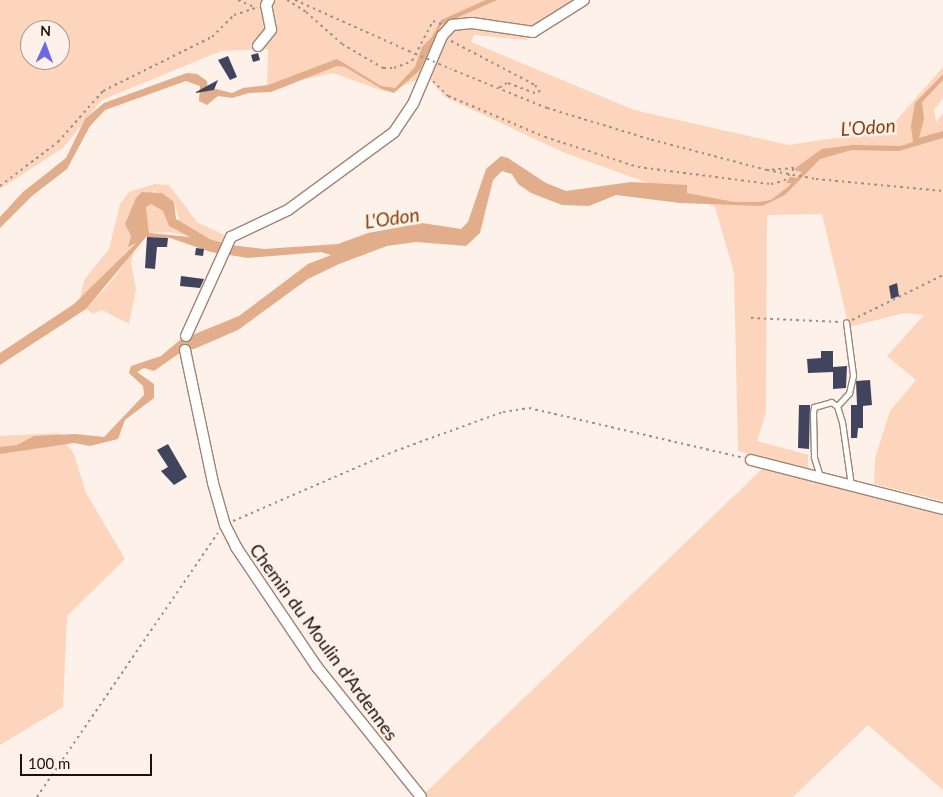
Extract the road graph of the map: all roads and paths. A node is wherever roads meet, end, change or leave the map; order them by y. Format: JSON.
{"nodes":[{"id":1,"x":238,"y":0,"type":"edge"},
{"id":2,"x":287,"y":0,"type":"edge"},
{"id":3,"x":295,"y":0,"type":"edge"},
{"id":4,"x":584,"y":0,"type":"edge"},
{"id":5,"x":264,"y":4,"type":"edge"},
{"id":6,"x":436,"y":22,"type":"dead end"},
{"id":7,"x":442,"y":36,"type":"junction"},
{"id":8,"x":258,"y":46,"type":"dead end"},
{"id":9,"x":426,"y":74,"type":"junction"},
{"id":10,"x":497,"y":89,"type":"junction"},
{"id":11,"x":767,"y":170,"type":"junction"},
{"id":12,"x":0,"y":186,"type":"edge"},
{"id":13,"x":943,"y":192,"type":"edge"},
{"id":14,"x":943,"y":275,"type":"edge"},
{"id":15,"x":751,"y":318,"type":"dead end"},
{"id":16,"x":846,"y":322,"type":"junction"},
{"id":17,"x":186,"y":336,"type":"dead end"},
{"id":18,"x":185,"y":350,"type":"dead end"},
{"id":19,"x":836,"y":406,"type":"junction"},
{"id":20,"x":751,"y":460,"type":"joint"},
{"id":21,"x":820,"y":477,"type":"junction"},
{"id":22,"x":851,"y":485,"type":"junction"},
{"id":23,"x":943,"y":509,"type":"edge"},
{"id":24,"x":225,"y":525,"type":"junction"},
{"id":25,"x":38,"y":797,"type":"edge"},
{"id":26,"x":421,"y":797,"type":"edge"}],
"edges":[{"from":1,"to":5,"type":"path"},
{"from":2,"to":6,"type":"path"},
{"from":3,"to":10,"type":"path","bridge":true},
{"from":4,"to":7,"type":"street"},
{"from":5,"to":8,"type":"street"},
{"from":5,"to":12,"type":"path"},
{"from":7,"to":9,"type":"street"},
{"from":7,"to":10,"type":"path"},
{"from":9,"to":11,"type":"path"},
{"from":9,"to":17,"type":"street"},
{"from":10,"to":11,"type":"path"},
{"from":11,"to":13,"type":"path","bridge":true},
{"from":14,"to":16,"type":"path"},
{"from":15,"to":16,"type":"path"},
{"from":16,"to":19,"type":"lane"},
{"from":18,"to":24,"type":"street","name":"Chemin du Moulin d'Ardennes"},
{"from":19,"to":21,"type":"lane"},
{"from":19,"to":22,"type":"lane"},
{"from":20,"to":21,"type":"street"},
{"from":20,"to":24,"type":"path"},
{"from":21,"to":22,"type":"street"},
{"from":22,"to":23,"type":"street"},
{"from":24,"to":25,"type":"path"},
{"from":24,"to":26,"type":"street","name":"Chemin du Moulin d'Ardennes"}]}
